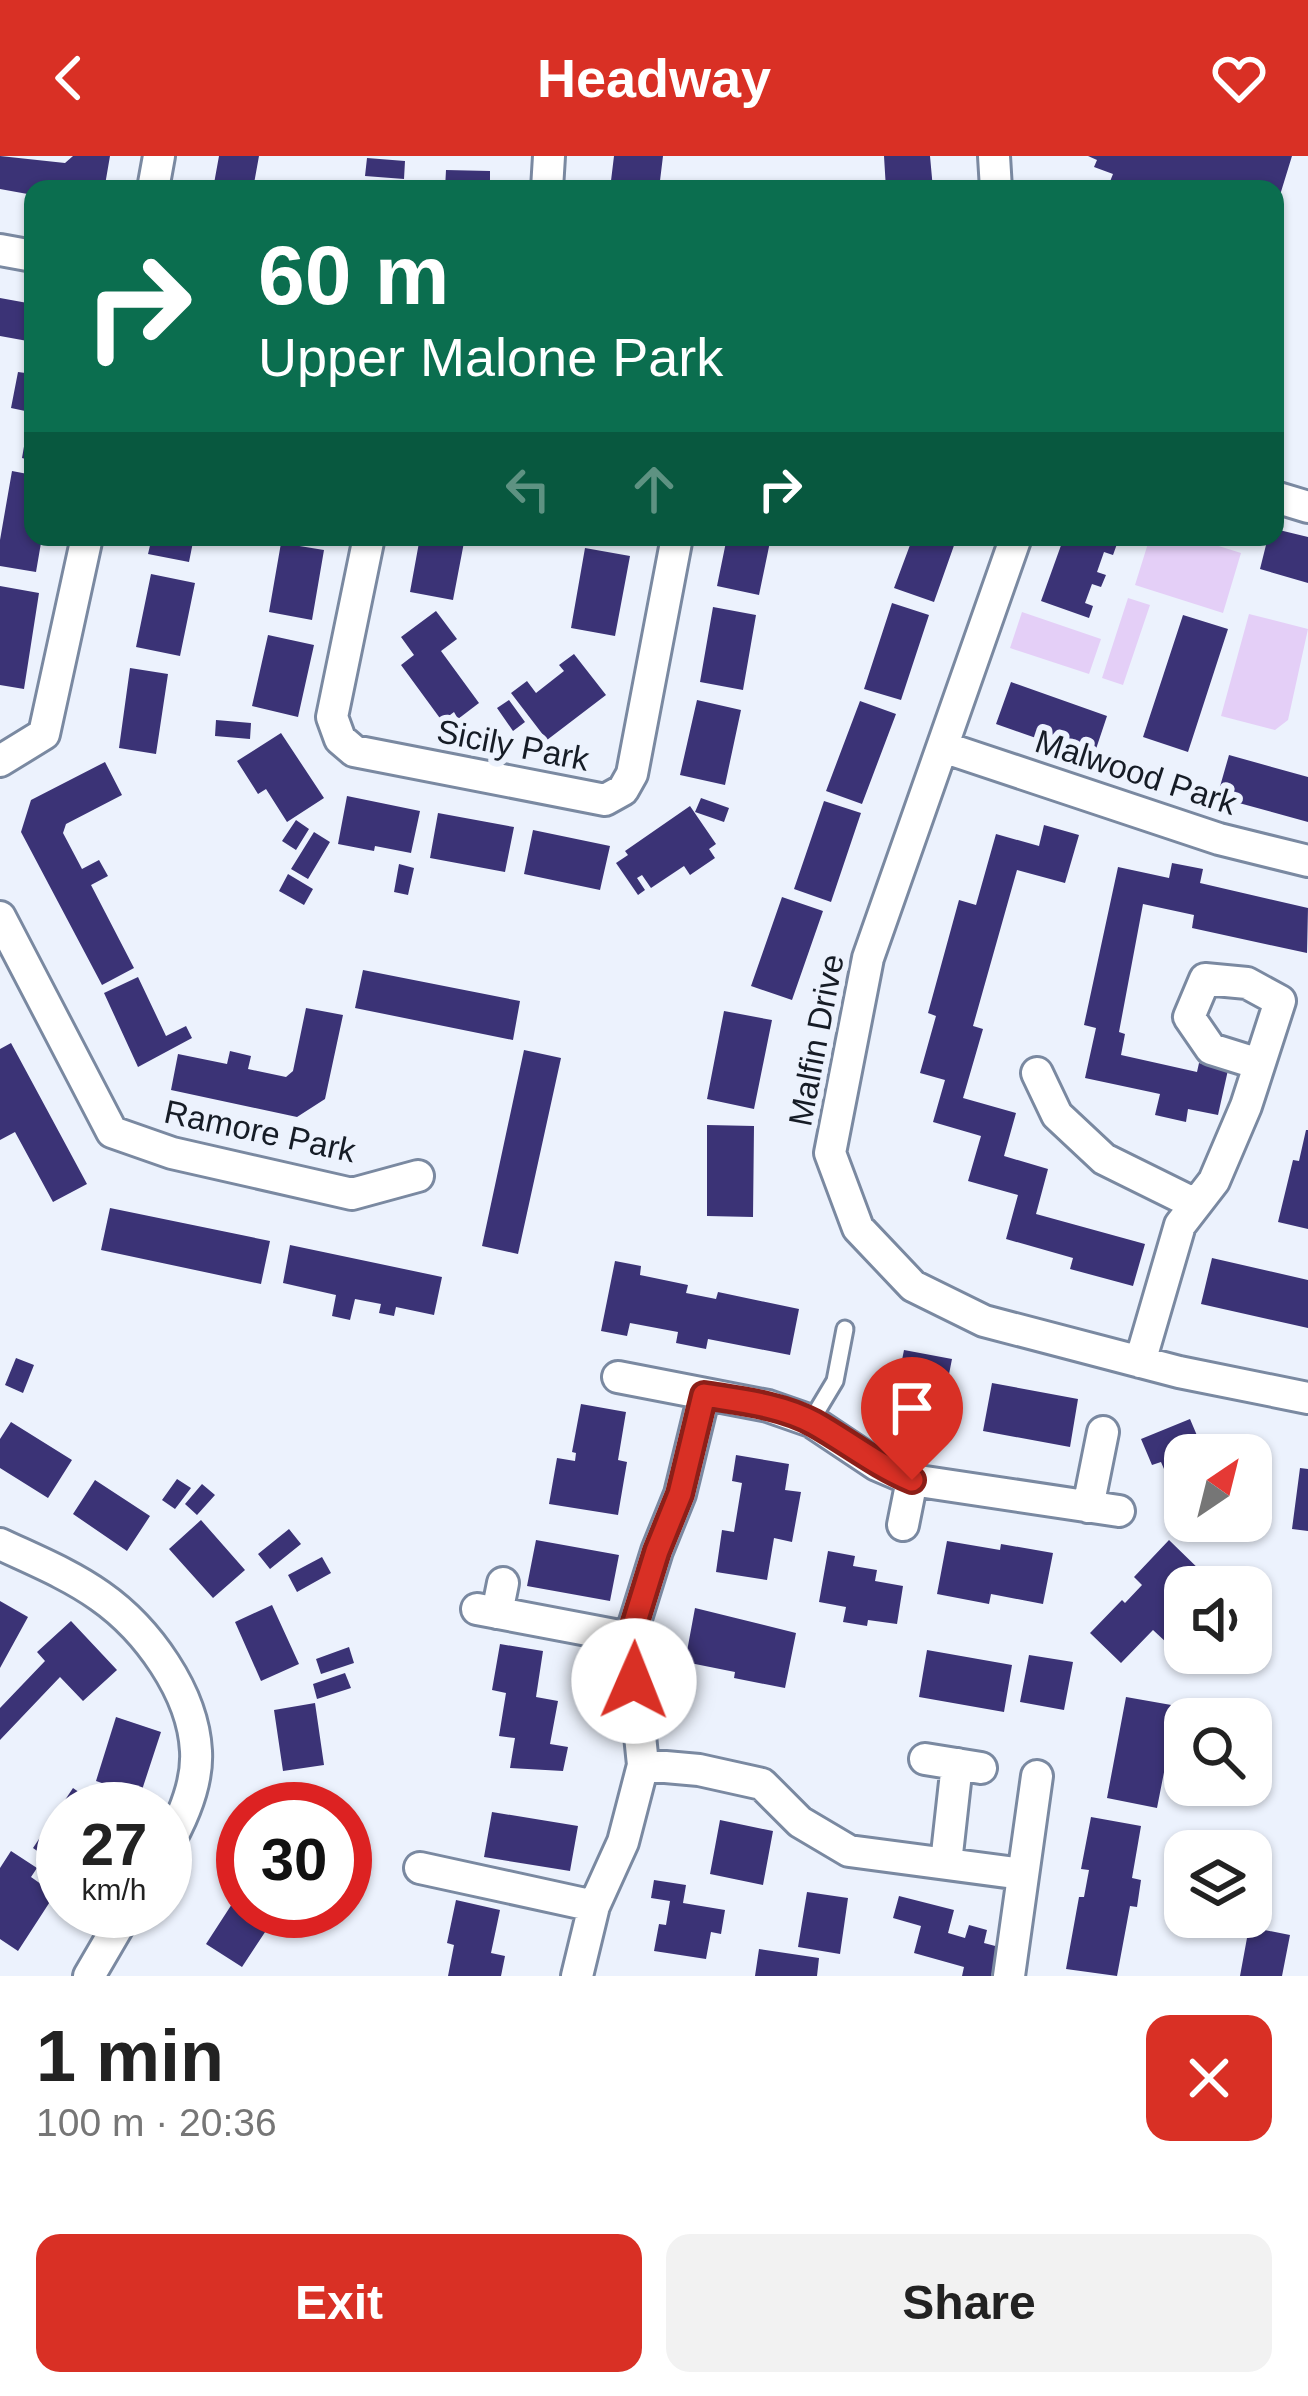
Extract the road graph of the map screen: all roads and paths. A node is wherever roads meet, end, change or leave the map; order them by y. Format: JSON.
{"nodes":[{"id":1,"x":85,"y":546,"type":"edge"},
{"id":2,"x":367,"y":546,"type":"edge"},
{"id":3,"x":674,"y":546,"type":"edge"},
{"id":4,"x":1013,"y":546,"type":"edge"},
{"id":5,"x":943,"y":747,"type":"junction"},
{"id":6,"x":0,"y":760,"type":"edge"},
{"id":7,"x":1308,"y":861,"type":"edge"},
{"id":8,"x":0,"y":917,"type":"edge"},
{"id":9,"x":1259,"y":1064,"type":"dead end"},
{"id":10,"x":1037,"y":1073,"type":"dead end"},
{"id":11,"x":418,"y":1176,"type":"dead end"},
{"id":12,"x":1196,"y":1204,"type":"junction"},
{"id":13,"x":845,"y":1329,"type":"dead end"},
{"id":14,"x":1140,"y":1362,"type":"junction"},
{"id":15,"x":618,"y":1377,"type":"dead end"},
{"id":16,"x":704,"y":1395,"type":"junction"},
{"id":17,"x":1308,"y":1398,"type":"edge"},
{"id":18,"x":811,"y":1421,"type":"junction"},
{"id":19,"x":1103,"y":1432,"type":"dead end"},
{"id":20,"x":912,"y":1480,"type":"junction"},
{"id":21,"x":903,"y":1525,"type":"dead end"},
{"id":22,"x":0,"y":1544,"type":"edge"},
{"id":23,"x":492,"y":1601,"type":"dead end"},
{"id":24,"x":630,"y":1638,"type":"junction"},
{"id":25,"x":925,"y":1759,"type":"dead end"},
{"id":26,"x":643,"y":1765,"type":"junction"},
{"id":27,"x":1037,"y":1776,"type":"dead end"},
{"id":28,"x":191,"y":1782,"type":"edge"},
{"id":29,"x":439,"y":1862,"type":"dead end"},
{"id":30,"x":946,"y":1863,"type":"junction"},
{"id":31,"x":1022,"y":1874,"type":"junction"},
{"id":32,"x":595,"y":1906,"type":"junction"},
{"id":33,"x":111,"y":1938,"type":"edge"},
{"id":34,"x":89,"y":1976,"type":"edge"},
{"id":35,"x":577,"y":1976,"type":"edge"},
{"id":36,"x":1010,"y":1976,"type":"edge"}],
"edges":[{"from":1,"to":6,"type":"street"},
{"from":2,"to":3,"type":"street","name":"Sicily Park"},
{"from":4,"to":5,"type":"street","name":"Malfin Drive"},
{"from":5,"to":7,"type":"street","name":"Malwood Park"},
{"from":5,"to":14,"type":"street","name":"Malfin Drive"},
{"from":8,"to":11,"type":"street","name":"Ramore Park"},
{"from":9,"to":12,"type":"street"},
{"from":10,"to":12,"type":"street"},
{"from":12,"to":14,"type":"street"},
{"from":13,"to":18,"type":"lane"},
{"from":14,"to":17,"type":"street","name":"Malfin Drive"},
{"from":15,"to":16,"type":"street"},
{"from":16,"to":18,"type":"street"},
{"from":16,"to":24,"type":"street"},
{"from":18,"to":20,"type":"street"},
{"from":19,"to":20,"type":"street"},
{"from":20,"to":21,"type":"street"},
{"from":22,"to":28,"type":"street"},
{"from":23,"to":24,"type":"street"},
{"from":24,"to":26,"type":"street"},
{"from":25,"to":30,"type":"street"},
{"from":26,"to":30,"type":"street"},
{"from":26,"to":32,"type":"street"},
{"from":27,"to":31,"type":"street"},
{"from":29,"to":32,"type":"street"},
{"from":30,"to":31,"type":"street"},
{"from":31,"to":36,"type":"street"},
{"from":32,"to":35,"type":"street"},
{"from":33,"to":34,"type":"street"}]}
